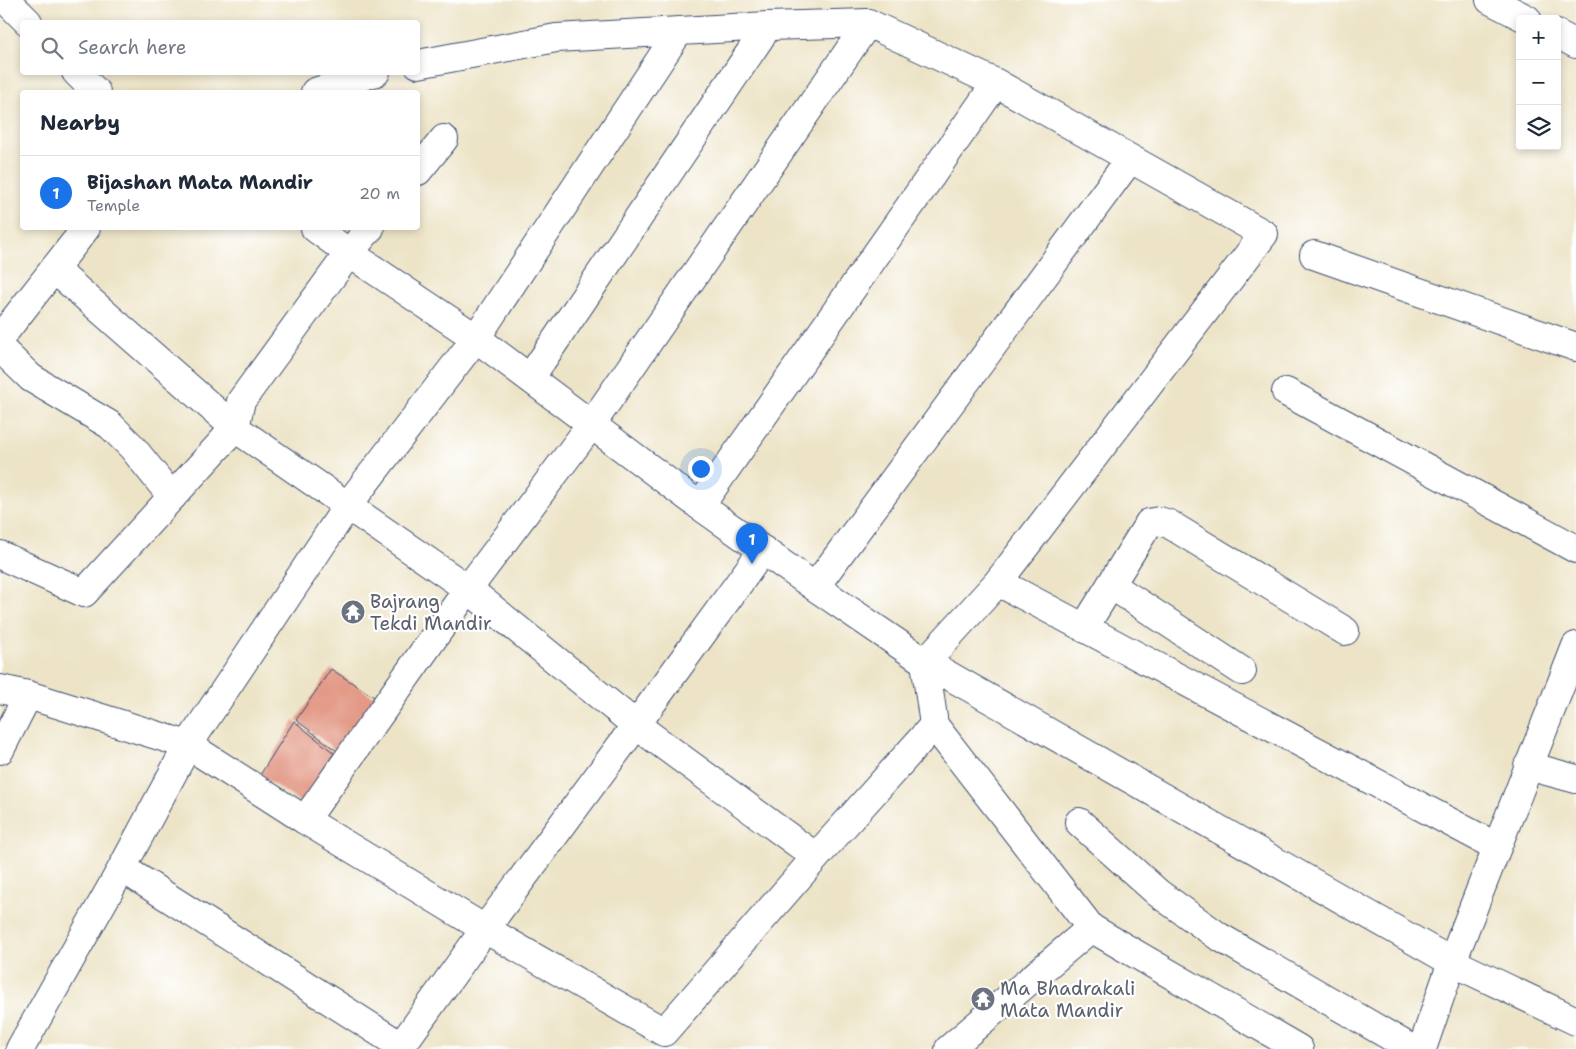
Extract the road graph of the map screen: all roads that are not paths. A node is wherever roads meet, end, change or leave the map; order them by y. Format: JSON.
{"nodes":[{"id":1,"x":6,"y":0,"type":"edge"},
{"id":2,"x":1490,"y":0,"type":"edge"},
{"id":3,"x":1519,"y":15,"type":"edge"},
{"id":4,"x":26,"y":20,"type":"edge"},
{"id":5,"x":868,"y":23,"type":"junction"},
{"id":6,"x":768,"y":26,"type":"junction"},
{"id":7,"x":679,"y":31,"type":"junction"},
{"id":8,"x":1561,"y":36,"type":"edge"},
{"id":9,"x":1576,"y":44,"type":"edge"},
{"id":10,"x":420,"y":64,"type":"edge"},
{"id":11,"x":79,"y":75,"type":"edge"},
{"id":12,"x":367,"y":75,"type":"edge"},
{"id":13,"x":996,"y":83,"type":"junction"},
{"id":14,"x":94,"y":90,"type":"edge"},
{"id":15,"x":320,"y":90,"type":"edge"},
{"id":16,"x":444,"y":139,"type":"dead end"},
{"id":17,"x":1130,"y":159,"type":"junction"},
{"id":18,"x":420,"y":168,"type":"edge"},
{"id":19,"x":84,"y":230,"type":"edge"},
{"id":20,"x":318,"y":230,"type":"edge"},
{"id":21,"x":368,"y":230,"type":"edge"},
{"id":22,"x":348,"y":253,"type":"junction"},
{"id":23,"x":1314,"y":255,"type":"dead end"},
{"id":24,"x":54,"y":269,"type":"junction"},
{"id":25,"x":0,"y":338,"type":"edge"},
{"id":26,"x":476,"y":338,"type":"junction"},
{"id":27,"x":1576,"y":347,"type":"edge"},
{"id":28,"x":0,"y":348,"type":"edge"},
{"id":29,"x":530,"y":378,"type":"junction"},
{"id":30,"x":1286,"y":392,"type":"dead end"},
{"id":31,"x":591,"y":425,"type":"junction"},
{"id":32,"x":235,"y":428,"type":"junction"},
{"id":33,"x":172,"y":497,"type":"junction"},
{"id":34,"x":348,"y":505,"type":"junction"},
{"id":35,"x":700,"y":506,"type":"junction"},
{"id":36,"x":1576,"y":549,"type":"edge"},
{"id":37,"x":763,"y":550,"type":"junction"},
{"id":38,"x":0,"y":555,"type":"edge"},
{"id":39,"x":998,"y":582,"type":"junction"},
{"id":40,"x":1111,"y":585,"type":"junction"},
{"id":41,"x":815,"y":588,"type":"junction"},
{"id":42,"x":468,"y":589,"type":"junction"},
{"id":43,"x":1084,"y":628,"type":"junction"},
{"id":44,"x":1345,"y":631,"type":"dead end"},
{"id":45,"x":1576,"y":646,"type":"edge"},
{"id":46,"x":925,"y":662,"type":"junction"},
{"id":47,"x":1242,"y":672,"type":"dead end"},
{"id":48,"x":0,"y":689,"type":"edge"},
{"id":49,"x":28,"y":695,"type":"junction"},
{"id":50,"x":636,"y":725,"type":"junction"},
{"id":51,"x":934,"y":725,"type":"junction"},
{"id":52,"x":188,"y":744,"type":"junction"},
{"id":53,"x":0,"y":750,"type":"edge"},
{"id":54,"x":1528,"y":766,"type":"junction"},
{"id":55,"x":1576,"y":779,"type":"edge"},
{"id":56,"x":305,"y":820,"type":"junction"},
{"id":57,"x":1079,"y":822,"type":"dead end"},
{"id":58,"x":1497,"y":847,"type":"junction"},
{"id":59,"x":816,"y":857,"type":"junction"},
{"id":60,"x":122,"y":868,"type":"junction"},
{"id":61,"x":1091,"y":928,"type":"junction"},
{"id":62,"x":484,"y":929,"type":"junction"},
{"id":63,"x":1452,"y":962,"type":"junction"},
{"id":64,"x":1576,"y":1021,"type":"edge"},
{"id":65,"x":670,"y":1041,"type":"edge"},
{"id":66,"x":965,"y":1045,"type":"edge"},
{"id":67,"x":400,"y":1048,"type":"edge"},
{"id":68,"x":20,"y":1049,"type":"edge"},
{"id":69,"x":1299,"y":1049,"type":"edge"},
{"id":70,"x":1412,"y":1049,"type":"edge"},
{"id":71,"x":1422,"y":1049,"type":"edge"}],
"edges":[{"from":1,"to":4,"type":"street"},
{"from":2,"to":3,"type":"street"},
{"from":5,"to":6,"type":"street"},
{"from":5,"to":13,"type":"street"},
{"from":5,"to":31,"type":"street"},
{"from":6,"to":7,"type":"street"},
{"from":6,"to":29,"type":"street"},
{"from":7,"to":10,"type":"street"},
{"from":7,"to":26,"type":"street"},
{"from":8,"to":9,"type":"street"},
{"from":11,"to":14,"type":"street"},
{"from":12,"to":15,"type":"street"},
{"from":13,"to":17,"type":"street"},
{"from":13,"to":35,"type":"street"},
{"from":16,"to":18,"type":"street"},
{"from":17,"to":39,"type":"street"},
{"from":17,"to":41,"type":"street"},
{"from":19,"to":24,"type":"street"},
{"from":20,"to":22,"type":"street"},
{"from":21,"to":22,"type":"street"},
{"from":22,"to":26,"type":"street"},
{"from":22,"to":32,"type":"street"},
{"from":23,"to":27,"type":"street"},
{"from":24,"to":25,"type":"street"},
{"from":24,"to":32,"type":"street"},
{"from":26,"to":29,"type":"street"},
{"from":26,"to":34,"type":"street"},
{"from":28,"to":33,"type":"street"},
{"from":29,"to":31,"type":"street"},
{"from":30,"to":36,"type":"street"},
{"from":31,"to":35,"type":"street"},
{"from":31,"to":42,"type":"street"},
{"from":32,"to":33,"type":"street"},
{"from":32,"to":34,"type":"street"},
{"from":33,"to":38,"type":"street"},
{"from":34,"to":42,"type":"street"},
{"from":34,"to":52,"type":"street"},
{"from":35,"to":37,"type":"street"},
{"from":37,"to":41,"type":"street"},
{"from":37,"to":50,"type":"street"},
{"from":39,"to":43,"type":"street"},
{"from":39,"to":46,"type":"street"},
{"from":40,"to":43,"type":"street"},
{"from":40,"to":44,"type":"street"},
{"from":40,"to":47,"type":"street"},
{"from":41,"to":46,"type":"street"},
{"from":42,"to":50,"type":"street"},
{"from":42,"to":56,"type":"street"},
{"from":43,"to":58,"type":"street"},
{"from":45,"to":54,"type":"street"},
{"from":46,"to":51,"type":"street"},
{"from":46,"to":63,"type":"street"},
{"from":48,"to":49,"type":"street"},
{"from":49,"to":52,"type":"street"},
{"from":49,"to":53,"type":"street"},
{"from":50,"to":59,"type":"street"},
{"from":50,"to":62,"type":"street"},
{"from":51,"to":59,"type":"street"},
{"from":51,"to":61,"type":"street"},
{"from":52,"to":56,"type":"street"},
{"from":52,"to":60,"type":"street"},
{"from":54,"to":55,"type":"street"},
{"from":54,"to":58,"type":"street"},
{"from":56,"to":62,"type":"street"},
{"from":57,"to":70,"type":"street"},
{"from":58,"to":63,"type":"street"},
{"from":59,"to":65,"type":"street"},
{"from":60,"to":67,"type":"street"},
{"from":60,"to":68,"type":"street"},
{"from":61,"to":66,"type":"street"},
{"from":61,"to":69,"type":"street"},
{"from":62,"to":65,"type":"street"},
{"from":62,"to":67,"type":"street"},
{"from":63,"to":64,"type":"street"},
{"from":63,"to":71,"type":"street"}]}
